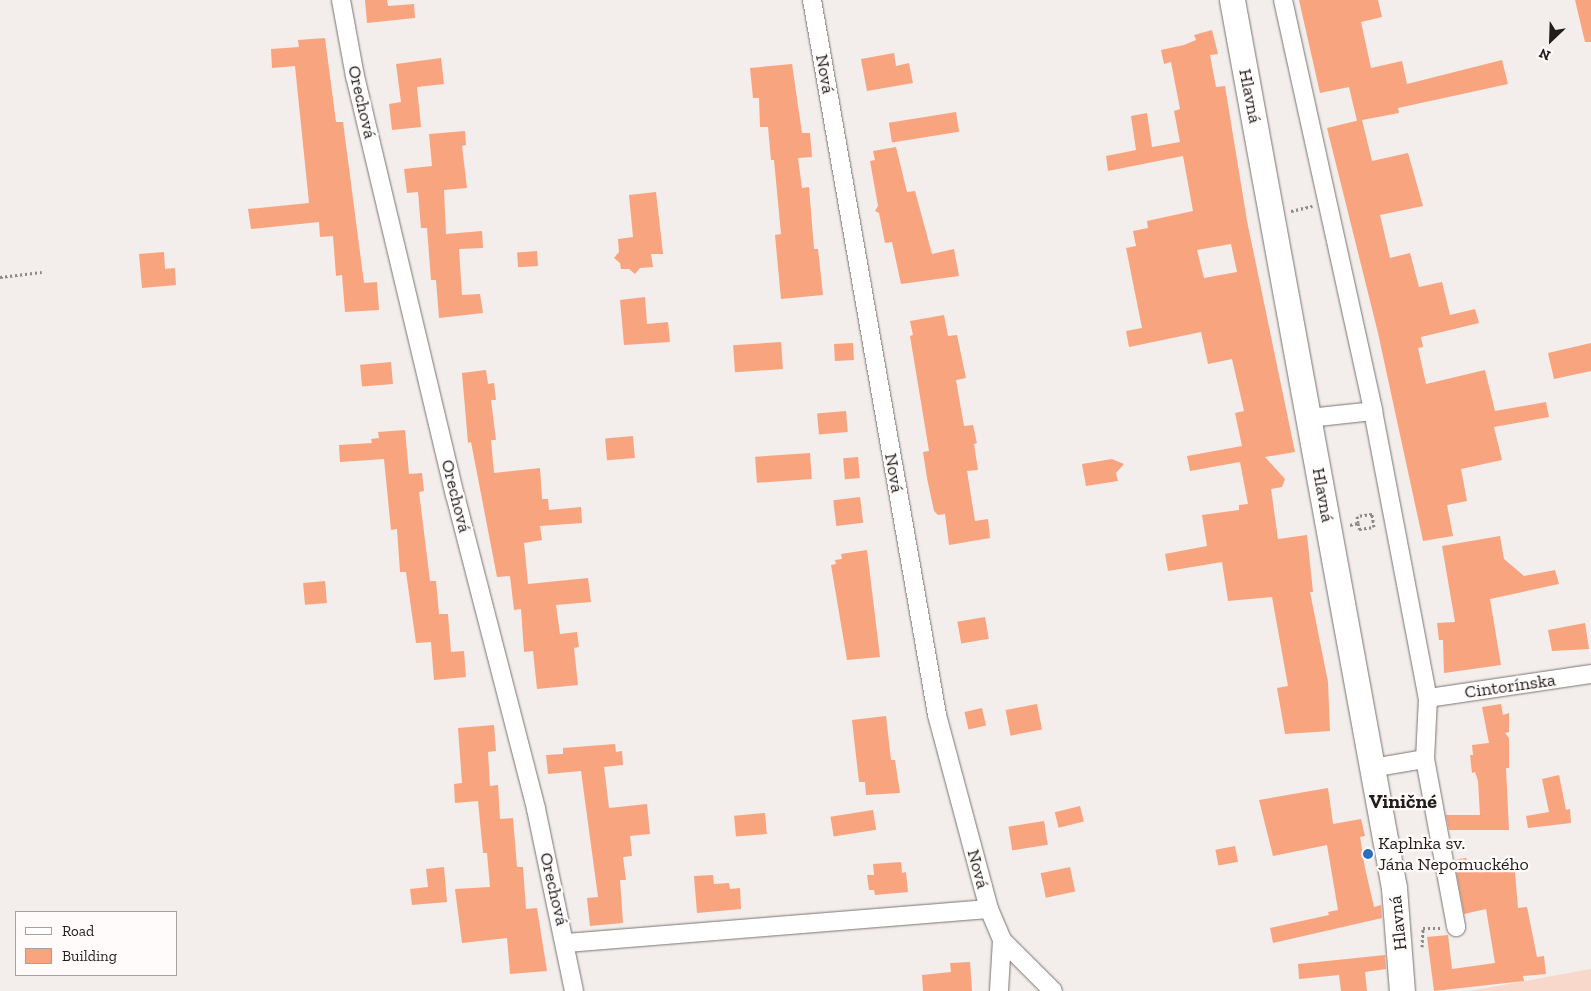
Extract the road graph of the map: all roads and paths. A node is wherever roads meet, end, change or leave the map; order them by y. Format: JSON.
{"nodes":[{"id":1,"x":341,"y":0,"type":"edge"},
{"id":2,"x":812,"y":0,"type":"edge"},
{"id":3,"x":1232,"y":0,"type":"edge"},
{"id":4,"x":1284,"y":0,"type":"edge"},
{"id":5,"x":42,"y":272,"type":"dead end"},
{"id":6,"x":0,"y":277,"type":"edge"},
{"id":7,"x":1372,"y":411,"type":"junction"},
{"id":8,"x":1309,"y":418,"type":"junction"},
{"id":9,"x":1358,"y":523,"type":"junction"},
{"id":10,"x":1342,"y":527,"type":"dead end"},
{"id":11,"x":1591,"y":674,"type":"edge"},
{"id":12,"x":1428,"y":698,"type":"junction"},
{"id":13,"x":1425,"y":759,"type":"junction"},
{"id":14,"x":1372,"y":768,"type":"junction"},
{"id":15,"x":989,"y":909,"type":"junction"},
{"id":16,"x":1456,"y":927,"type":"joint"},
{"id":17,"x":1002,"y":940,"type":"junction"},
{"id":18,"x":566,"y":944,"type":"junction"},
{"id":19,"x":1421,"y":958,"type":"dead end"},
{"id":20,"x":574,"y":991,"type":"edge"},
{"id":21,"x":999,"y":991,"type":"edge"},
{"id":22,"x":1053,"y":991,"type":"edge"},
{"id":23,"x":1402,"y":991,"type":"edge"}],
"edges":[{"from":1,"to":18,"type":"street","name":"Orechová"},
{"from":2,"to":15,"type":"street","name":"Nová"},
{"from":3,"to":8,"type":"main road","name":"Hlavná"},
{"from":4,"to":7,"type":"street"},
{"from":5,"to":6,"type":"path"},
{"from":7,"to":8,"type":"street"},
{"from":7,"to":12,"type":"street"},
{"from":8,"to":14,"type":"main road","name":"Hlavná"},
{"from":9,"to":9,"type":"path"},
{"from":9,"to":10,"type":"path"},
{"from":11,"to":12,"type":"street","name":"Cintorínska"},
{"from":12,"to":13,"type":"street"},
{"from":13,"to":14,"type":"street"},
{"from":13,"to":16,"type":"street"},
{"from":14,"to":23,"type":"main road","name":"Hlavná"},
{"from":15,"to":17,"type":"street","name":"Nová"},
{"from":15,"to":18,"type":"street"},
{"from":16,"to":19,"type":"path"},
{"from":17,"to":21,"type":"street","name":"Nová"},
{"from":17,"to":22,"type":"street","name":"Nová"},
{"from":18,"to":20,"type":"street","name":"Orechová"}]}
